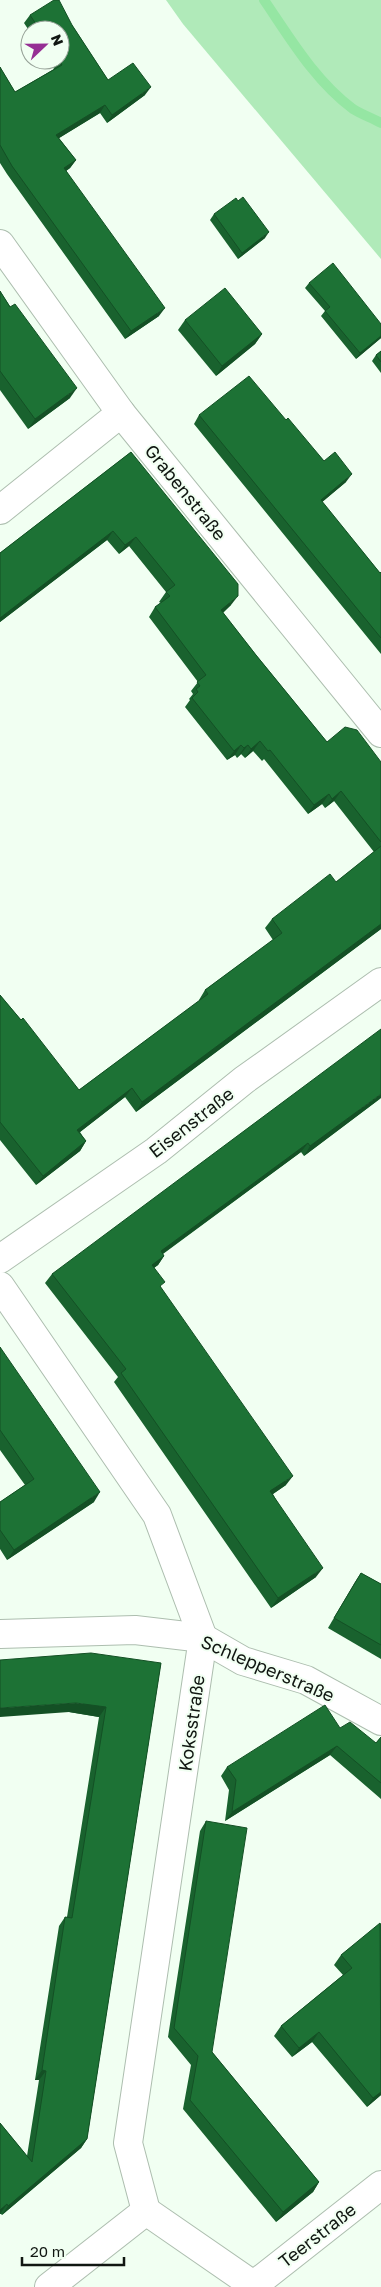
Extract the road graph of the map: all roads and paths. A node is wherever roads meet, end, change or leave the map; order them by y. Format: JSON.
{"nodes":[{"id":1,"x":0,"y":244,"type":"edge"},
{"id":2,"x":121,"y":413,"type":"junction"},
{"id":3,"x":0,"y":510,"type":"edge"},
{"id":4,"x":381,"y":733,"type":"edge"},
{"id":5,"x":381,"y":982,"type":"edge"},
{"id":6,"x":0,"y":1260,"type":"edge"},
{"id":7,"x":0,"y":1286,"type":"edge"},
{"id":8,"x":0,"y":1634,"type":"edge"},
{"id":9,"x":203,"y":1638,"type":"junction"},
{"id":10,"x":381,"y":1721,"type":"edge"},
{"id":11,"x":381,"y":2185,"type":"edge"},
{"id":12,"x":146,"y":2211,"type":"junction"},
{"id":13,"x":255,"y":2286,"type":"edge"},
{"id":14,"x":49,"y":2287,"type":"edge"}],
"edges":[{"from":1,"to":2,"type":"street","name":"Grabenstraße"},
{"from":2,"to":3,"type":"street"},
{"from":2,"to":4,"type":"street","name":"Grabenstraße"},
{"from":5,"to":6,"type":"street","name":"Eisenstraße"},
{"from":7,"to":9,"type":"street","name":"Koksstraße"},
{"from":8,"to":9,"type":"street","name":"Schlepperstraße"},
{"from":9,"to":10,"type":"street","name":"Schlepperstraße"},
{"from":9,"to":12,"type":"street","name":"Koksstraße"},
{"from":11,"to":13,"type":"street","name":"Teerstraße"},
{"from":12,"to":13,"type":"street"},
{"from":12,"to":14,"type":"street"}]}
